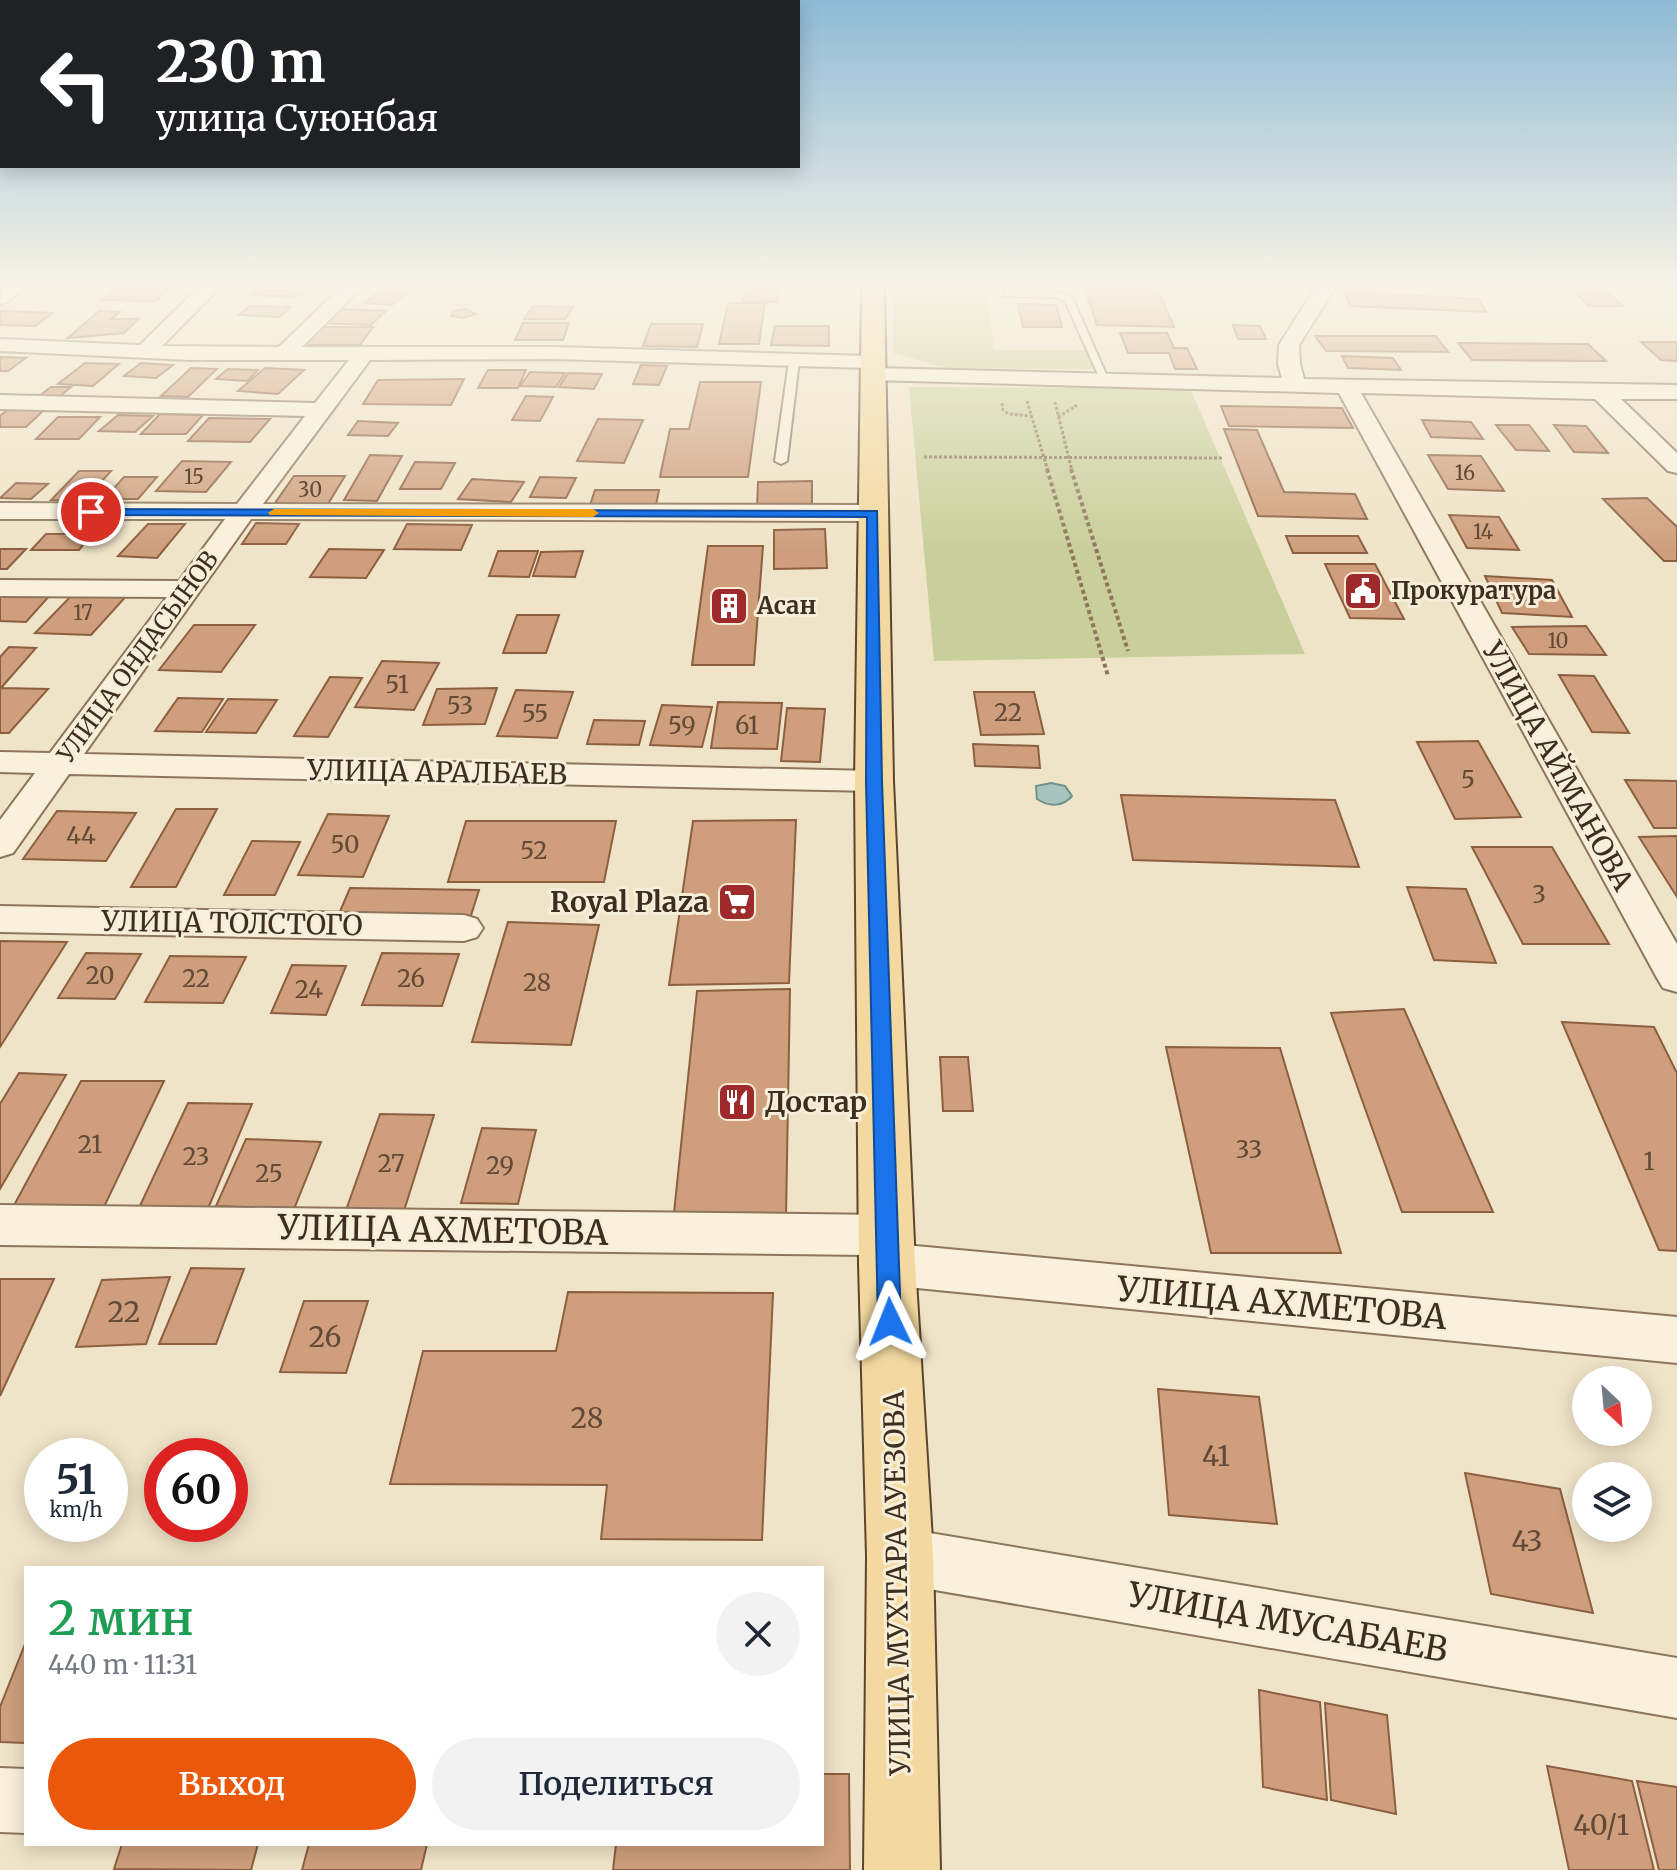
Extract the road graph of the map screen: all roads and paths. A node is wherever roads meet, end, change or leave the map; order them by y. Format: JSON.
{"nodes":[{"id":1,"x":348,"y":375,"type":"edge"},
{"id":2,"x":792,"y":375,"type":"edge"},
{"id":3,"x":872,"y":375,"type":"edge"},
{"id":4,"x":997,"y":375,"type":"edge"},
{"id":5,"x":1103,"y":375,"type":"edge"},
{"id":6,"x":1292,"y":375,"type":"edge"},
{"id":7,"x":1044,"y":378,"type":"junction"},
{"id":8,"x":1105,"y":379,"type":"junction"},
{"id":9,"x":1295,"y":384,"type":"junction"},
{"id":10,"x":1346,"y":386,"type":"junction"},
{"id":11,"x":1677,"y":392,"type":"edge"},
{"id":12,"x":1601,"y":393,"type":"junction"},
{"id":13,"x":1010,"y":400,"type":"dead end"},
{"id":14,"x":0,"y":402,"type":"edge"},
{"id":15,"x":322,"y":410,"type":"junction"},
{"id":16,"x":1031,"y":416,"type":"junction"},
{"id":17,"x":924,"y":457,"type":"dead end"},
{"id":18,"x":1044,"y":458,"type":"junction"},
{"id":19,"x":1068,"y":458,"type":"junction"},
{"id":20,"x":1222,"y":458,"type":"dead end"},
{"id":21,"x":781,"y":461,"type":"dead end"},
{"id":22,"x":1677,"y":466,"type":"edge"},
{"id":23,"x":0,"y":511,"type":"edge"},
{"id":24,"x":243,"y":513,"type":"junction"},
{"id":25,"x":873,"y":513,"type":"junction"},
{"id":26,"x":0,"y":588,"type":"edge"},
{"id":27,"x":187,"y":589,"type":"junction"},
{"id":28,"x":1128,"y":651,"type":"dead end"},
{"id":29,"x":1108,"y":676,"type":"dead end"},
{"id":30,"x":0,"y":762,"type":"edge"},
{"id":31,"x":60,"y":764,"type":"junction"},
{"id":32,"x":874,"y":781,"type":"junction"},
{"id":33,"x":0,"y":845,"type":"edge"},
{"id":34,"x":0,"y":919,"type":"edge"},
{"id":35,"x":464,"y":928,"type":"dead end"},
{"id":36,"x":1677,"y":978,"type":"edge"},
{"id":37,"x":0,"y":1225,"type":"edge"},
{"id":38,"x":887,"y":1249,"type":"junction"},
{"id":39,"x":1677,"y":1340,"type":"edge"},
{"id":40,"x":900,"y":1556,"type":"junction"},
{"id":41,"x":1677,"y":1688,"type":"edge"},
{"id":42,"x":0,"y":1800,"type":"edge"},
{"id":43,"x":24,"y":1801,"type":"edge"},
{"id":44,"x":902,"y":1870,"type":"edge"}],
"edges":[{"from":1,"to":15,"type":"street","name":"УЛИЦА ОНДАСЫНОВ"},
{"from":2,"to":21,"type":"lane"},
{"from":3,"to":25,"type":"main road","name":"УЛИЦА МУХТАРА АУЕЗОВА"},
{"from":4,"to":7,"type":"street"},
{"from":5,"to":8,"type":"lane"},
{"from":6,"to":9,"type":"street"},
{"from":7,"to":8,"type":"street"},
{"from":7,"to":16,"type":"path"},
{"from":7,"to":19,"type":"path"},
{"from":8,"to":9,"type":"street"},
{"from":9,"to":10,"type":"street"},
{"from":10,"to":12,"type":"street"},
{"from":10,"to":36,"type":"street","name":"УЛИЦА АЙМАНОВА"},
{"from":11,"to":12,"type":"street"},
{"from":12,"to":22,"type":"street"},
{"from":13,"to":16,"type":"path"},
{"from":14,"to":15,"type":"street"},
{"from":15,"to":24,"type":"street","name":"УЛИЦА ОНДАСЫНОВ"},
{"from":16,"to":18,"type":"path"},
{"from":17,"to":18,"type":"path"},
{"from":18,"to":19,"type":"path"},
{"from":18,"to":29,"type":"path"},
{"from":19,"to":20,"type":"path"},
{"from":19,"to":28,"type":"path"},
{"from":23,"to":24,"type":"street"},
{"from":24,"to":25,"type":"street"},
{"from":24,"to":27,"type":"street","name":"УЛИЦА ОНДАСЫНОВ"},
{"from":25,"to":32,"type":"main road","name":"УЛИЦА МУХТАРА АУЕЗОВА"},
{"from":26,"to":27,"type":"street"},
{"from":27,"to":31,"type":"street","name":"УЛИЦА ОНДАСЫНОВ"},
{"from":30,"to":31,"type":"street","name":"УЛИЦА АРАЛБАЕВ"},
{"from":31,"to":32,"type":"street","name":"УЛИЦА АРАЛБАЕВ"},
{"from":31,"to":33,"type":"street","name":"УЛИЦА ОНДАСЫНОВ"},
{"from":32,"to":38,"type":"main road","name":"УЛИЦА МУХТАРА АУЕЗОВА"},
{"from":34,"to":35,"type":"street","name":"УЛИЦА ТОЛСТОГО"},
{"from":37,"to":38,"type":"street","name":"УЛИЦА АХМЕТОВА"},
{"from":38,"to":39,"type":"street","name":"УЛИЦА АХМЕТОВА"},
{"from":38,"to":40,"type":"main road","name":"УЛИЦА МУХТАРА АУЕЗОВА"},
{"from":40,"to":41,"type":"street","name":"УЛИЦА МУСАБАЕВ"},
{"from":40,"to":44,"type":"main road","name":"УЛИЦА МУХТАРА АУЕЗОВА"},
{"from":42,"to":43,"type":"street"}]}
